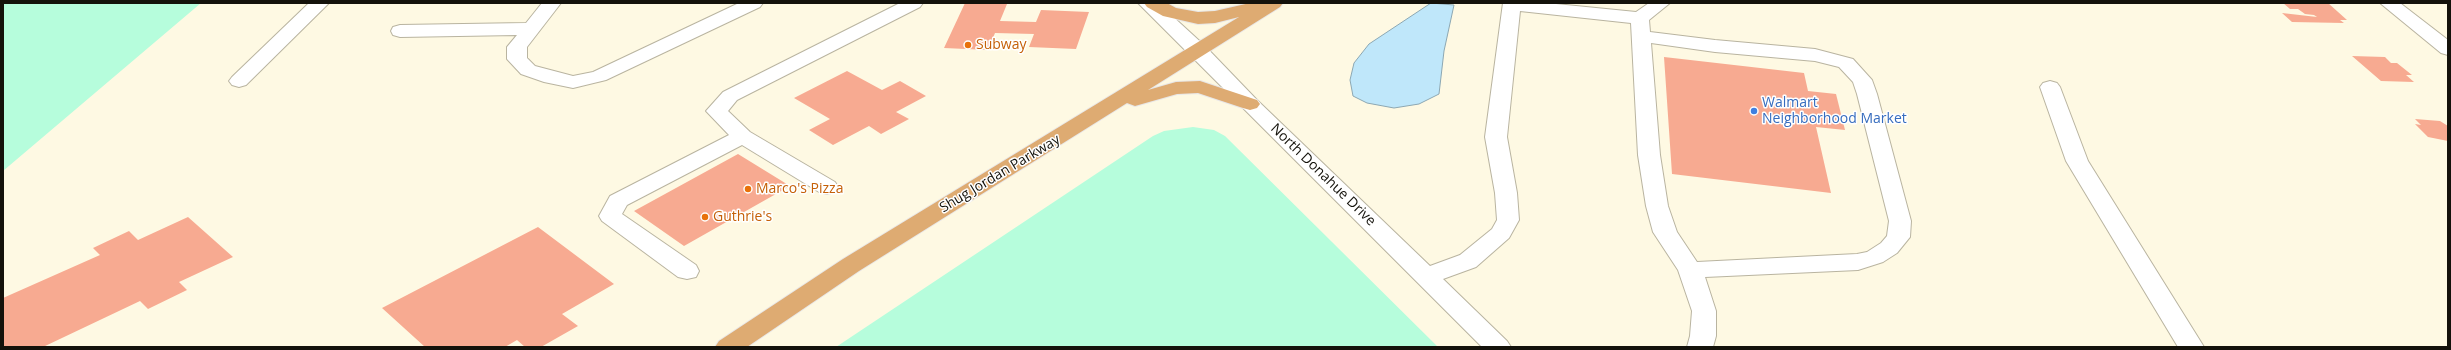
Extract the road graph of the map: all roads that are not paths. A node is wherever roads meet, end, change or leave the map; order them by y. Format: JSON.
{"nodes":[{"id":1,"x":320,"y":3,"type":"edge"},
{"id":2,"x":552,"y":3,"type":"edge"},
{"id":3,"x":754,"y":3,"type":"edge"},
{"id":4,"x":914,"y":3,"type":"edge"},
{"id":5,"x":1147,"y":3,"type":"edge"},
{"id":6,"x":1153,"y":3,"type":"edge"},
{"id":7,"x":1273,"y":3,"type":"edge"},
{"id":8,"x":1661,"y":3,"type":"edge"},
{"id":9,"x":2390,"y":3,"type":"edge"},
{"id":10,"x":1641,"y":27,"type":"junction"},
{"id":11,"x":531,"y":29,"type":"junction"},
{"id":12,"x":400,"y":31,"type":"dead end"},
{"id":13,"x":2448,"y":49,"type":"edge"},
{"id":14,"x":1198,"y":50,"type":"junction"},
{"id":15,"x":239,"y":81,"type":"dead end"},
{"id":16,"x":2050,"y":87,"type":"dead end"},
{"id":17,"x":1250,"y":104,"type":"junction"},
{"id":18,"x":1098,"y":114,"type":"junction"},
{"id":19,"x":743,"y":136,"type":"junction"},
{"id":20,"x":827,"y":187,"type":"dead end"},
{"id":21,"x":1690,"y":270,"type":"junction"},
{"id":22,"x":687,"y":271,"type":"dead end"},
{"id":23,"x":1428,"y":276,"type":"junction"},
{"id":24,"x":728,"y":347,"type":"edge"},
{"id":25,"x":1498,"y":347,"type":"edge"},
{"id":26,"x":1700,"y":347,"type":"edge"},
{"id":27,"x":2191,"y":347,"type":"edge"}],
"edges":[{"from":1,"to":15,"type":"street"},
{"from":2,"to":11,"type":"street"},
{"from":3,"to":11,"type":"street"},
{"from":4,"to":19,"type":"street"},
{"from":5,"to":14,"type":"street","name":"North Donahue Drive"},
{"from":6,"to":7,"type":"main road"},
{"from":7,"to":14,"type":"main road","name":"Shug Jordan Parkway"},
{"from":8,"to":10,"type":"street"},
{"from":9,"to":13,"type":"street"},
{"from":10,"to":21,"type":"street"},
{"from":10,"to":21,"type":"street"},
{"from":10,"to":23,"type":"street"},
{"from":11,"to":12,"type":"street"},
{"from":14,"to":17,"type":"street","name":"North Donahue Drive"},
{"from":14,"to":18,"type":"main road","name":"Shug Jordan Parkway"},
{"from":16,"to":27,"type":"street"},
{"from":17,"to":18,"type":"main road"},
{"from":17,"to":23,"type":"street","name":"North Donahue Drive"},
{"from":18,"to":24,"type":"main road","name":"Shug Jordan Parkway"},
{"from":19,"to":20,"type":"street"},
{"from":19,"to":22,"type":"street"},
{"from":21,"to":26,"type":"street"},
{"from":23,"to":25,"type":"street","name":"North Donahue Drive"}]}
